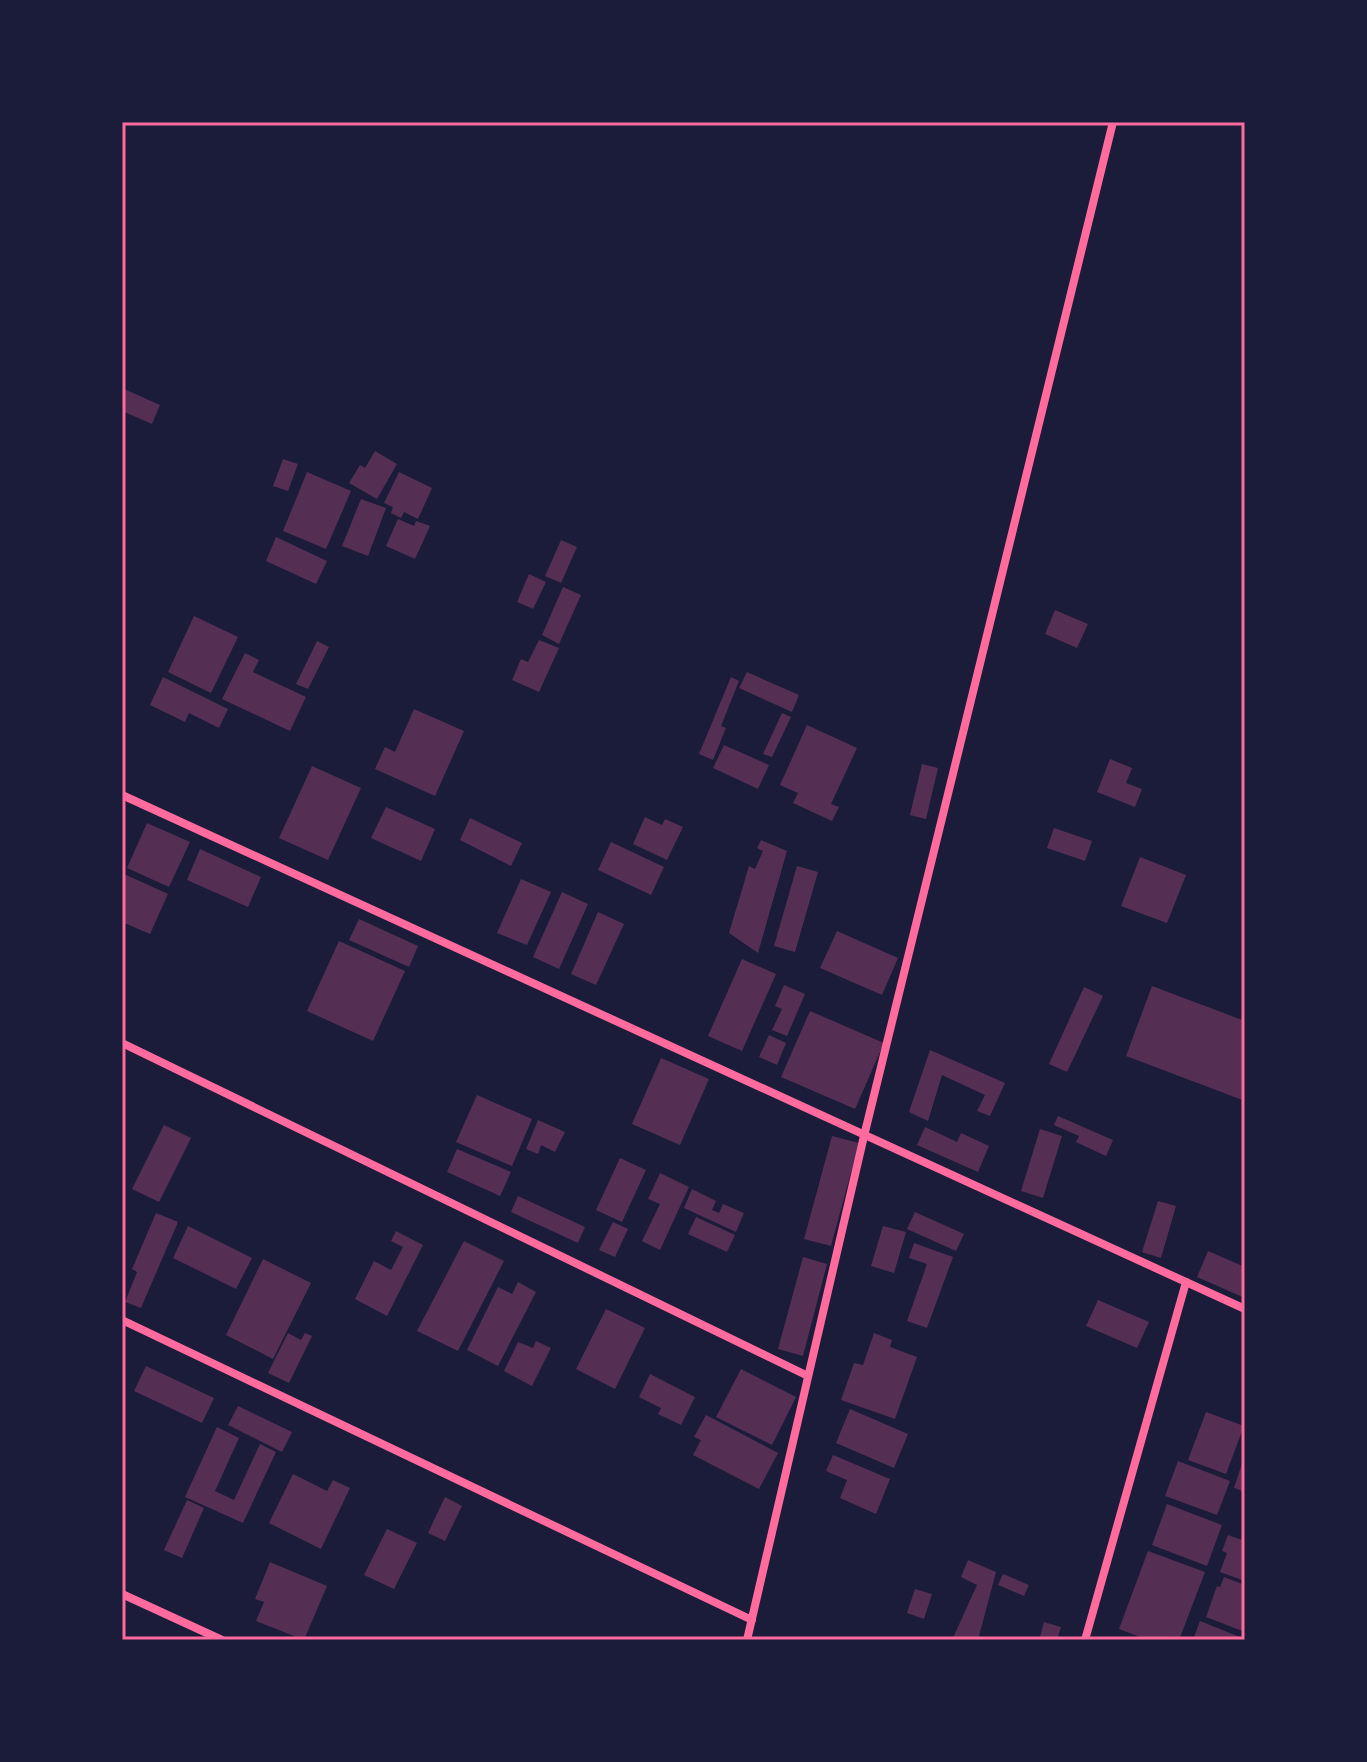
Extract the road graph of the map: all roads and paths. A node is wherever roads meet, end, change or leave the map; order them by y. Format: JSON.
{"nodes":[{"id":1,"x":1113,"y":122,"type":"edge"},
{"id":2,"x":122,"y":795,"type":"edge"},
{"id":3,"x":122,"y":1043,"type":"edge"},
{"id":4,"x":864,"y":1136,"type":"junction"},
{"id":5,"x":1186,"y":1282,"type":"junction"},
{"id":6,"x":1245,"y":1309,"type":"edge"},
{"id":7,"x":122,"y":1320,"type":"edge"},
{"id":8,"x":808,"y":1376,"type":"junction"},
{"id":9,"x":122,"y":1594,"type":"edge"},
{"id":10,"x":752,"y":1620,"type":"junction"},
{"id":11,"x":222,"y":1640,"type":"edge"},
{"id":12,"x":747,"y":1640,"type":"edge"},
{"id":13,"x":1085,"y":1640,"type":"edge"}],
"edges":[{"from":1,"to":4,"type":"street"},
{"from":2,"to":4,"type":"street"},
{"from":3,"to":8,"type":"street"},
{"from":4,"to":5,"type":"street"},
{"from":4,"to":8,"type":"street"},
{"from":5,"to":6,"type":"street"},
{"from":5,"to":13,"type":"street"},
{"from":7,"to":10,"type":"street"},
{"from":8,"to":10,"type":"street"},
{"from":9,"to":11,"type":"street"},
{"from":10,"to":12,"type":"street"}]}
